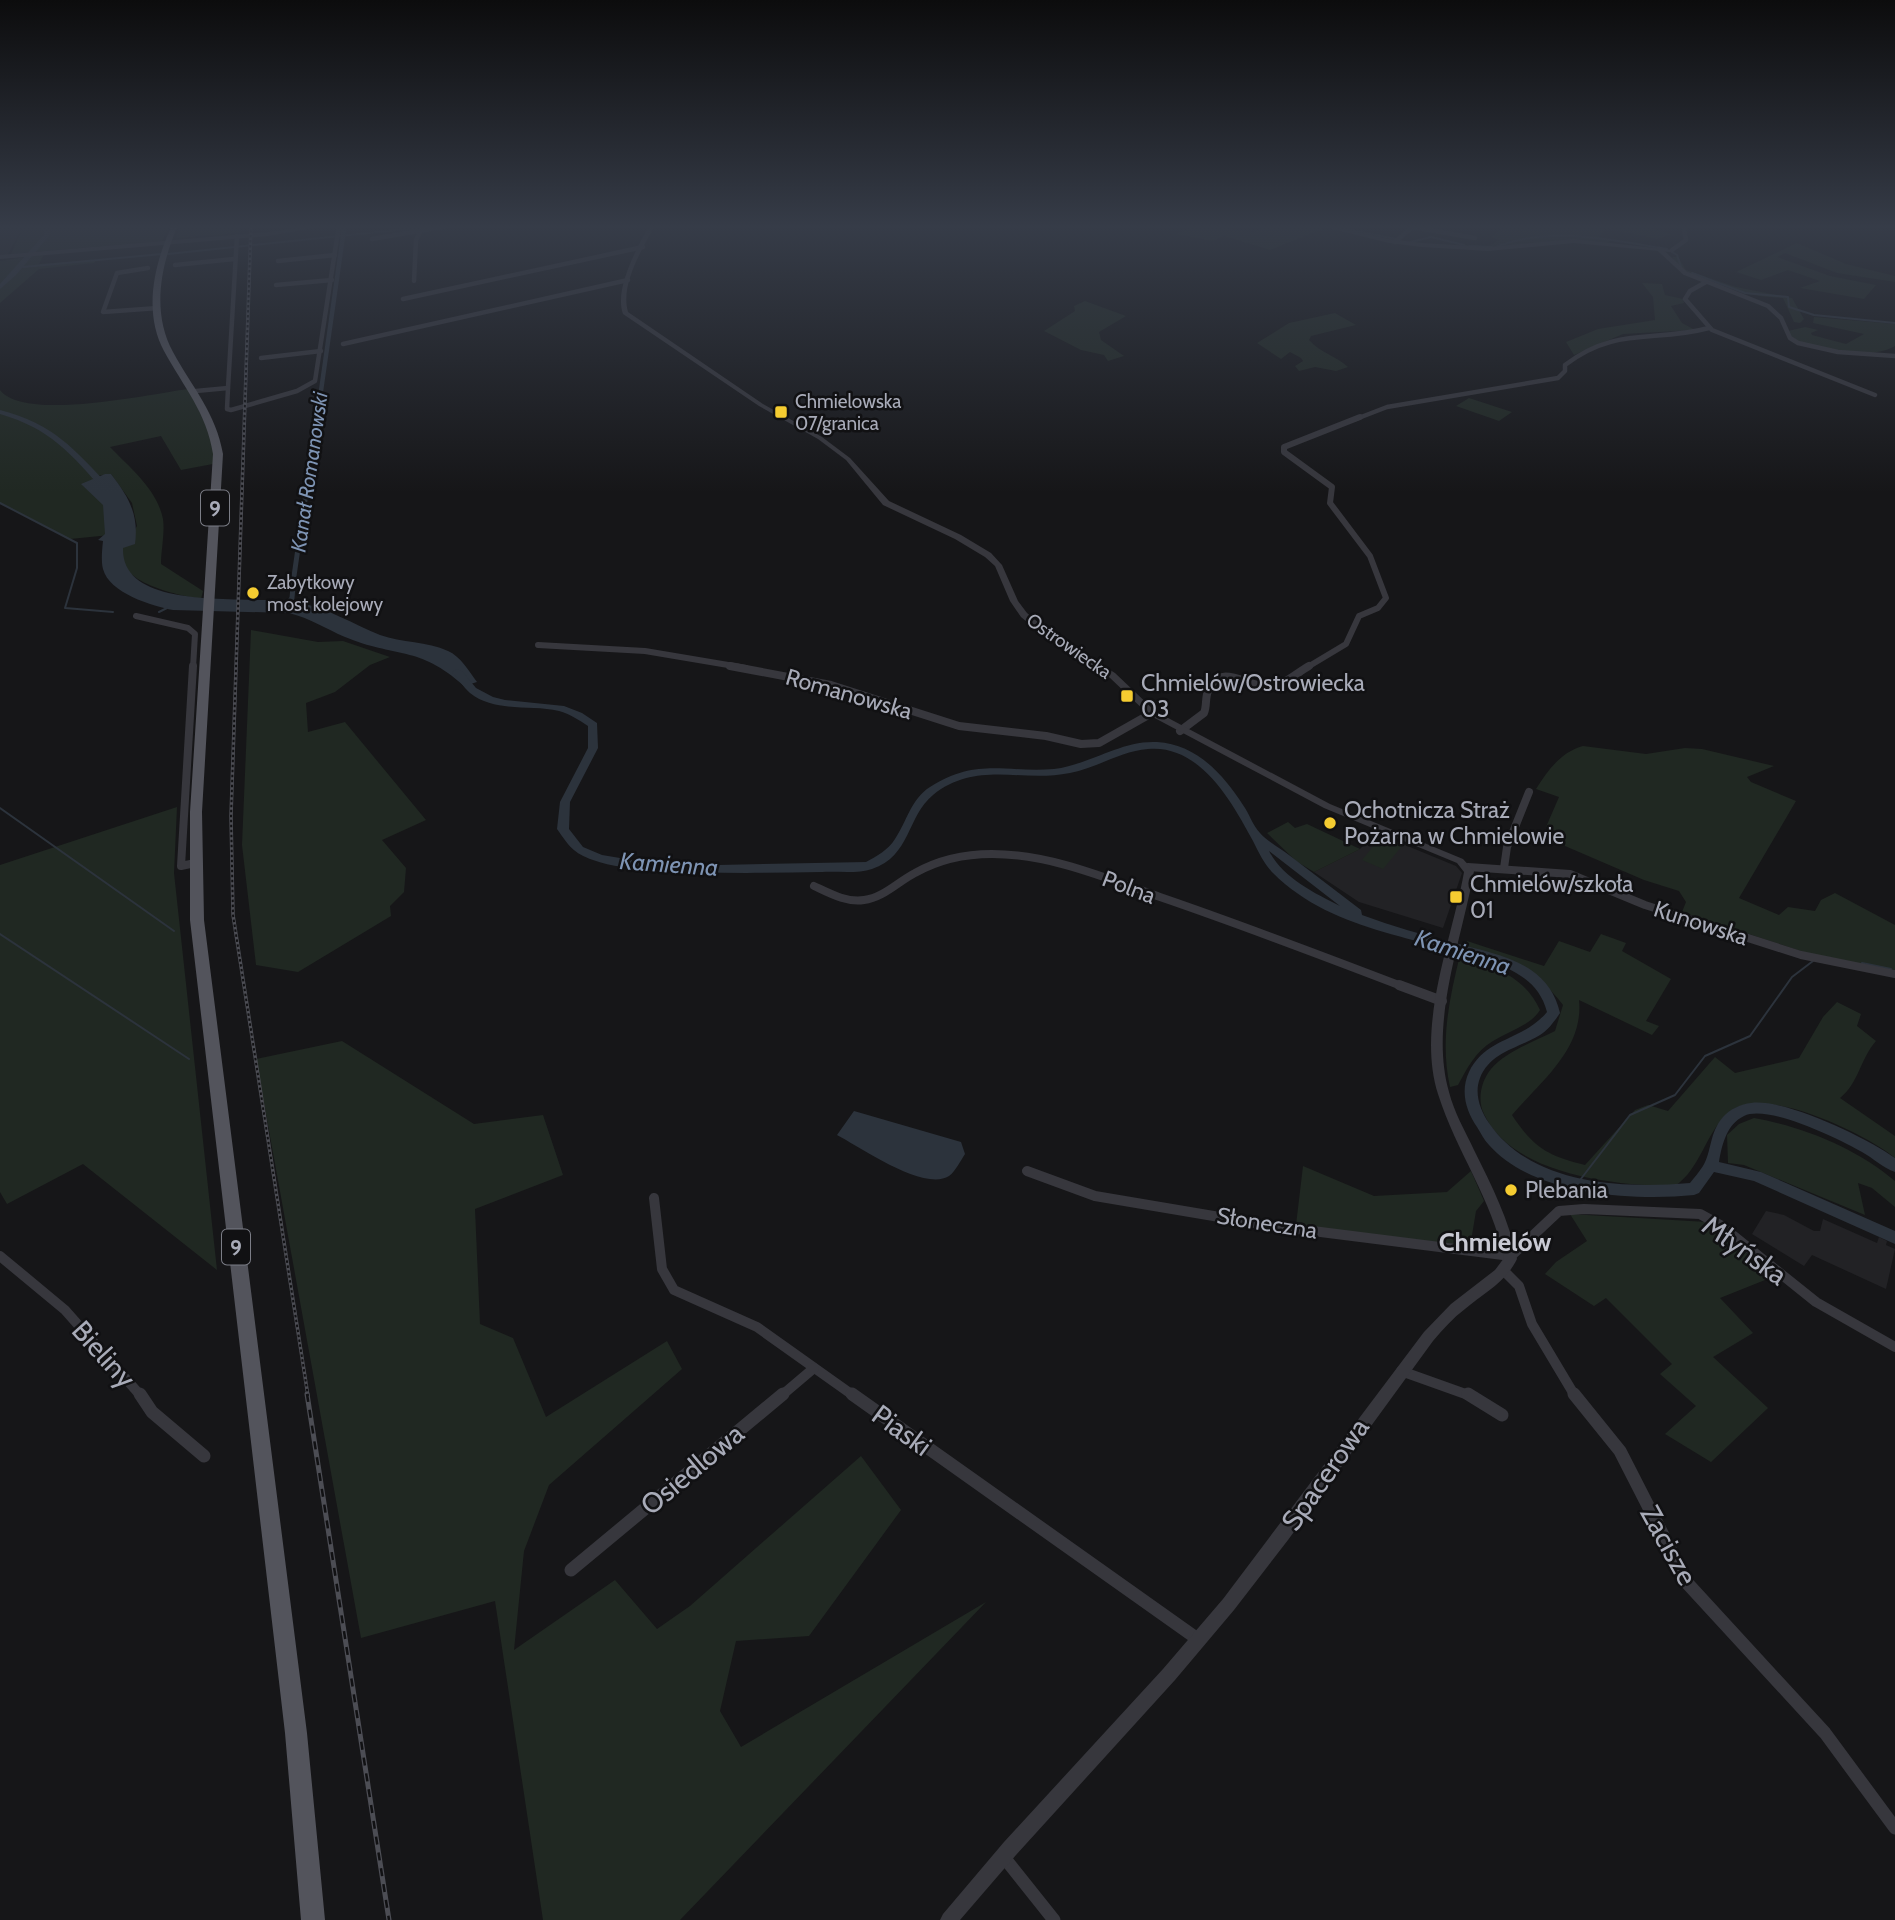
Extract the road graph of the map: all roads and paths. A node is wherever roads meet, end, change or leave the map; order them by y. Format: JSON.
{"nodes":[{"id":1,"x":159,"y":315,"type":"edge"},
{"id":2,"x":231,"y":315,"type":"edge"},
{"id":3,"x":327,"y":315,"type":"edge"},
{"id":4,"x":474,"y":315,"type":"edge"},
{"id":5,"x":628,"y":315,"type":"edge"},
{"id":6,"x":1698,"y":315,"type":"edge"},
{"id":7,"x":1777,"y":315,"type":"edge"},
{"id":8,"x":1709,"y":328,"type":"junction"},
{"id":9,"x":343,"y":344,"type":"dead end"},
{"id":10,"x":321,"y":351,"type":"junction"},
{"id":11,"x":1895,"y":356,"type":"edge"},
{"id":12,"x":261,"y":358,"type":"dead end"},
{"id":13,"x":228,"y":387,"type":"junction"},
{"id":14,"x":196,"y":391,"type":"junction"},
{"id":15,"x":1875,"y":395,"type":"dead end"},
{"id":16,"x":136,"y":616,"type":"dead end"},
{"id":17,"x":538,"y":645,"type":"dead end"},
{"id":18,"x":1152,"y":713,"type":"junction"},
{"id":19,"x":1180,"y":731,"type":"junction"},
{"id":20,"x":1529,"y":792,"type":"dead end"},
{"id":21,"x":195,"y":863,"type":"junction"},
{"id":22,"x":1468,"y":867,"type":"junction"},
{"id":23,"x":1504,"y":868,"type":"junction"},
{"id":24,"x":814,"y":886,"type":"dead end"},
{"id":25,"x":1895,"y":974,"type":"edge"},
{"id":26,"x":1442,"y":1001,"type":"junction"},
{"id":27,"x":1027,"y":1171,"type":"dead end"},
{"id":28,"x":654,"y":1198,"type":"dead end"},
{"id":29,"x":0,"y":1256,"type":"edge"},
{"id":30,"x":1511,"y":1256,"type":"junction"},
{"id":31,"x":1505,"y":1272,"type":"junction"},
{"id":32,"x":1895,"y":1347,"type":"edge"},
{"id":33,"x":814,"y":1368,"type":"junction"},
{"id":34,"x":1401,"y":1371,"type":"junction"},
{"id":35,"x":1502,"y":1416,"type":"dead end"},
{"id":36,"x":204,"y":1456,"type":"dead end"},
{"id":37,"x":571,"y":1570,"type":"dead end"},
{"id":38,"x":1199,"y":1640,"type":"junction"},
{"id":39,"x":1895,"y":1828,"type":"edge"},
{"id":40,"x":1002,"y":1855,"type":"junction"},
{"id":41,"x":313,"y":1920,"type":"edge"},
{"id":42,"x":949,"y":1920,"type":"edge"},
{"id":43,"x":1054,"y":1920,"type":"edge"}],
"edges":[{"from":1,"to":14,"type":"main road","number":"9"},
{"from":2,"to":13,"type":"street"},
{"from":3,"to":10,"type":"street"},
{"from":4,"to":9,"type":"street"},
{"from":5,"to":18,"type":"street","name":"Ostrowiecka"},
{"from":6,"to":8,"type":"street"},
{"from":7,"to":11,"type":"street"},
{"from":8,"to":15,"type":"street"},
{"from":8,"to":19,"type":"street"},
{"from":10,"to":12,"type":"street"},
{"from":10,"to":13,"type":"street"},
{"from":13,"to":14,"type":"street"},
{"from":14,"to":21,"type":"main road","number":"9"},
{"from":16,"to":21,"type":"street"},
{"from":17,"to":18,"type":"street","name":"Romanowska"},
{"from":18,"to":19,"type":"street","name":"Ostrowiecka"},
{"from":19,"to":22,"type":"street","name":"Ostrowiecka"},
{"from":20,"to":23,"type":"street"},
{"from":21,"to":41,"type":"main road","number":"9"},
{"from":22,"to":23,"type":"street","name":"Kunowska"},
{"from":22,"to":26,"type":"street"},
{"from":23,"to":25,"type":"street","name":"Kunowska"},
{"from":24,"to":26,"type":"street","name":"Polna"},
{"from":26,"to":30,"type":"street"},
{"from":27,"to":30,"type":"street","name":"Słoneczna"},
{"from":28,"to":33,"type":"street","name":"Piaski"},
{"from":29,"to":36,"type":"street","name":"Bieliny"},
{"from":30,"to":31,"type":"street"},
{"from":30,"to":32,"type":"street","name":"Młyńska"},
{"from":31,"to":34,"type":"street","name":"Spacerowa"},
{"from":31,"to":39,"type":"street","name":"Zacisze"},
{"from":33,"to":37,"type":"street","name":"Osiedlowa"},
{"from":33,"to":38,"type":"street","name":"Piaski"},
{"from":34,"to":35,"type":"street"},
{"from":34,"to":38,"type":"street","name":"Spacerowa"},
{"from":38,"to":40,"type":"street","name":"Spacerowa"},
{"from":40,"to":42,"type":"street","name":"Spacerowa"},
{"from":40,"to":43,"type":"street"}]}
